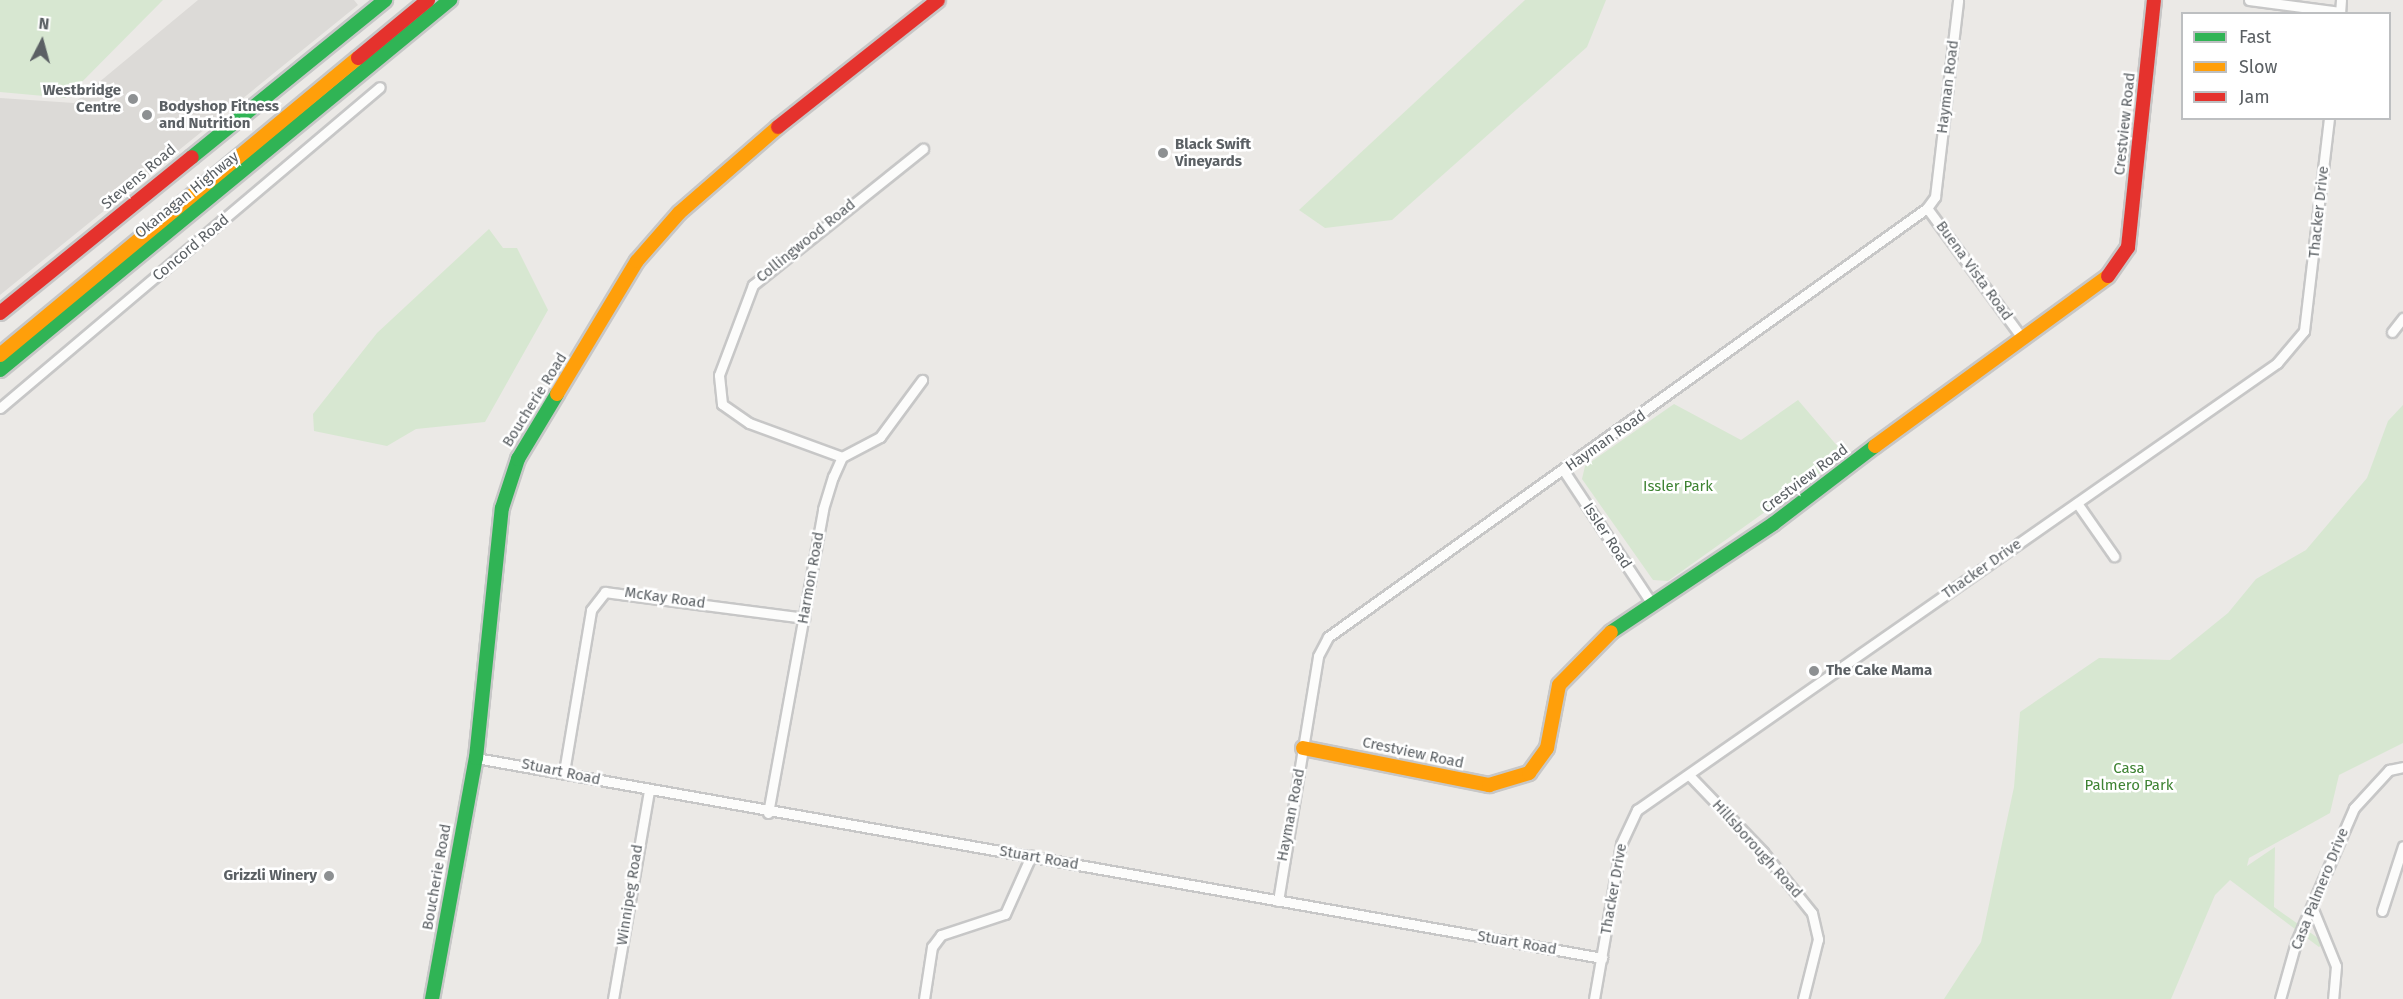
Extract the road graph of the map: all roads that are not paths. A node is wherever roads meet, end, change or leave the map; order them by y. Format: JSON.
{"nodes":[{"id":1,"x":385,"y":0,"type":"edge"},
{"id":2,"x":428,"y":0,"type":"edge"},
{"id":3,"x":450,"y":0,"type":"edge"},
{"id":4,"x":938,"y":0,"type":"edge"},
{"id":5,"x":1958,"y":0,"type":"edge"},
{"id":6,"x":2154,"y":0,"type":"edge"},
{"id":7,"x":2249,"y":0,"type":"edge"},
{"id":8,"x":2333,"y":12,"type":"edge"},
{"id":9,"x":380,"y":87,"type":"dead end"},
{"id":10,"x":2329,"y":120,"type":"edge"},
{"id":11,"x":923,"y":149,"type":"dead end"},
{"id":12,"x":1927,"y":208,"type":"junction"},
{"id":13,"x":0,"y":313,"type":"edge"},
{"id":14,"x":2403,"y":318,"type":"edge"},
{"id":15,"x":2392,"y":332,"type":"dead end"},
{"id":16,"x":2020,"y":335,"type":"junction"},
{"id":17,"x":0,"y":355,"type":"edge"},
{"id":18,"x":0,"y":370,"type":"edge"},
{"id":19,"x":922,"y":380,"type":"dead end"},
{"id":20,"x":0,"y":408,"type":"edge"},
{"id":21,"x":842,"y":457,"type":"junction"},
{"id":22,"x":1564,"y":471,"type":"junction"},
{"id":23,"x":2077,"y":504,"type":"junction"},
{"id":24,"x":2114,"y":556,"type":"dead end"},
{"id":25,"x":1650,"y":601,"type":"junction"},
{"id":26,"x":804,"y":618,"type":"junction"},
{"id":27,"x":1303,"y":748,"type":"junction"},
{"id":28,"x":476,"y":758,"type":"junction"},
{"id":29,"x":2403,"y":767,"type":"edge"},
{"id":30,"x":564,"y":772,"type":"junction"},
{"id":31,"x":1689,"y":775,"type":"junction"},
{"id":32,"x":649,"y":791,"type":"junction"},
{"id":33,"x":768,"y":813,"type":"junction"},
{"id":34,"x":2403,"y":846,"type":"edge"},
{"id":35,"x":1031,"y":856,"type":"junction"},
{"id":36,"x":1278,"y":901,"type":"junction"},
{"id":37,"x":2382,"y":910,"type":"dead end"},
{"id":38,"x":2314,"y":912,"type":"junction"},
{"id":39,"x":1602,"y":958,"type":"junction"},
{"id":40,"x":432,"y":999,"type":"edge"},
{"id":41,"x":613,"y":999,"type":"edge"},
{"id":42,"x":924,"y":999,"type":"edge"},
{"id":43,"x":1594,"y":999,"type":"edge"},
{"id":44,"x":1803,"y":999,"type":"edge"},
{"id":45,"x":2280,"y":999,"type":"edge"},
{"id":46,"x":2333,"y":999,"type":"edge"}],
"edges":[{"from":1,"to":13,"type":"main road","name":"Stevens Road"},
{"from":2,"to":17,"type":"main road","name":"Okanagan Highway"},
{"from":3,"to":18,"type":"main road","name":"Okanagan Highway"},
{"from":4,"to":28,"type":"main road","name":"Boucherie Road"},
{"from":5,"to":12,"type":"street","name":"Hayman Road"},
{"from":6,"to":16,"type":"main road","name":"Crestview Road"},
{"from":7,"to":8,"type":"street"},
{"from":9,"to":20,"type":"street","name":"Concord Road"},
{"from":10,"to":23,"type":"street","name":"Thacker Drive"},
{"from":11,"to":21,"type":"street","name":"Collingwood Road"},
{"from":12,"to":16,"type":"street","name":"Buena Vista Road"},
{"from":12,"to":22,"type":"street","name":"Hayman Road"},
{"from":14,"to":15,"type":"street"},
{"from":16,"to":25,"type":"main road","name":"Crestview Road"},
{"from":19,"to":21,"type":"street"},
{"from":21,"to":26,"type":"street","name":"Harmon Road"},
{"from":22,"to":25,"type":"street","name":"Issler Road"},
{"from":22,"to":27,"type":"street","name":"Hayman Road"},
{"from":23,"to":24,"type":"street"},
{"from":23,"to":31,"type":"street","name":"Thacker Drive"},
{"from":25,"to":27,"type":"main road","name":"Crestview Road"},
{"from":26,"to":30,"type":"street","name":"McKay Road"},
{"from":26,"to":33,"type":"street","name":"Harmon Road"},
{"from":27,"to":36,"type":"street","name":"Hayman Road"},
{"from":28,"to":30,"type":"street","name":"Stuart Road"},
{"from":28,"to":40,"type":"main road","name":"Boucherie Road"},
{"from":29,"to":38,"type":"street","name":"Casa Palmero Drive"},
{"from":30,"to":32,"type":"street","name":"Stuart Road"},
{"from":31,"to":39,"type":"street","name":"Thacker Drive"},
{"from":31,"to":44,"type":"street","name":"Hillsborough Road"},
{"from":32,"to":33,"type":"street","name":"Stuart Road"},
{"from":32,"to":41,"type":"street","name":"Winnipeg Road"},
{"from":33,"to":35,"type":"street","name":"Stuart Road"},
{"from":34,"to":37,"type":"street"},
{"from":35,"to":36,"type":"street","name":"Stuart Road"},
{"from":35,"to":42,"type":"street"},
{"from":36,"to":39,"type":"street","name":"Stuart Road"},
{"from":38,"to":45,"type":"street","name":"Casa Palmero Drive"},
{"from":38,"to":46,"type":"street"},
{"from":39,"to":43,"type":"street","name":"Thacker Drive"}]}
